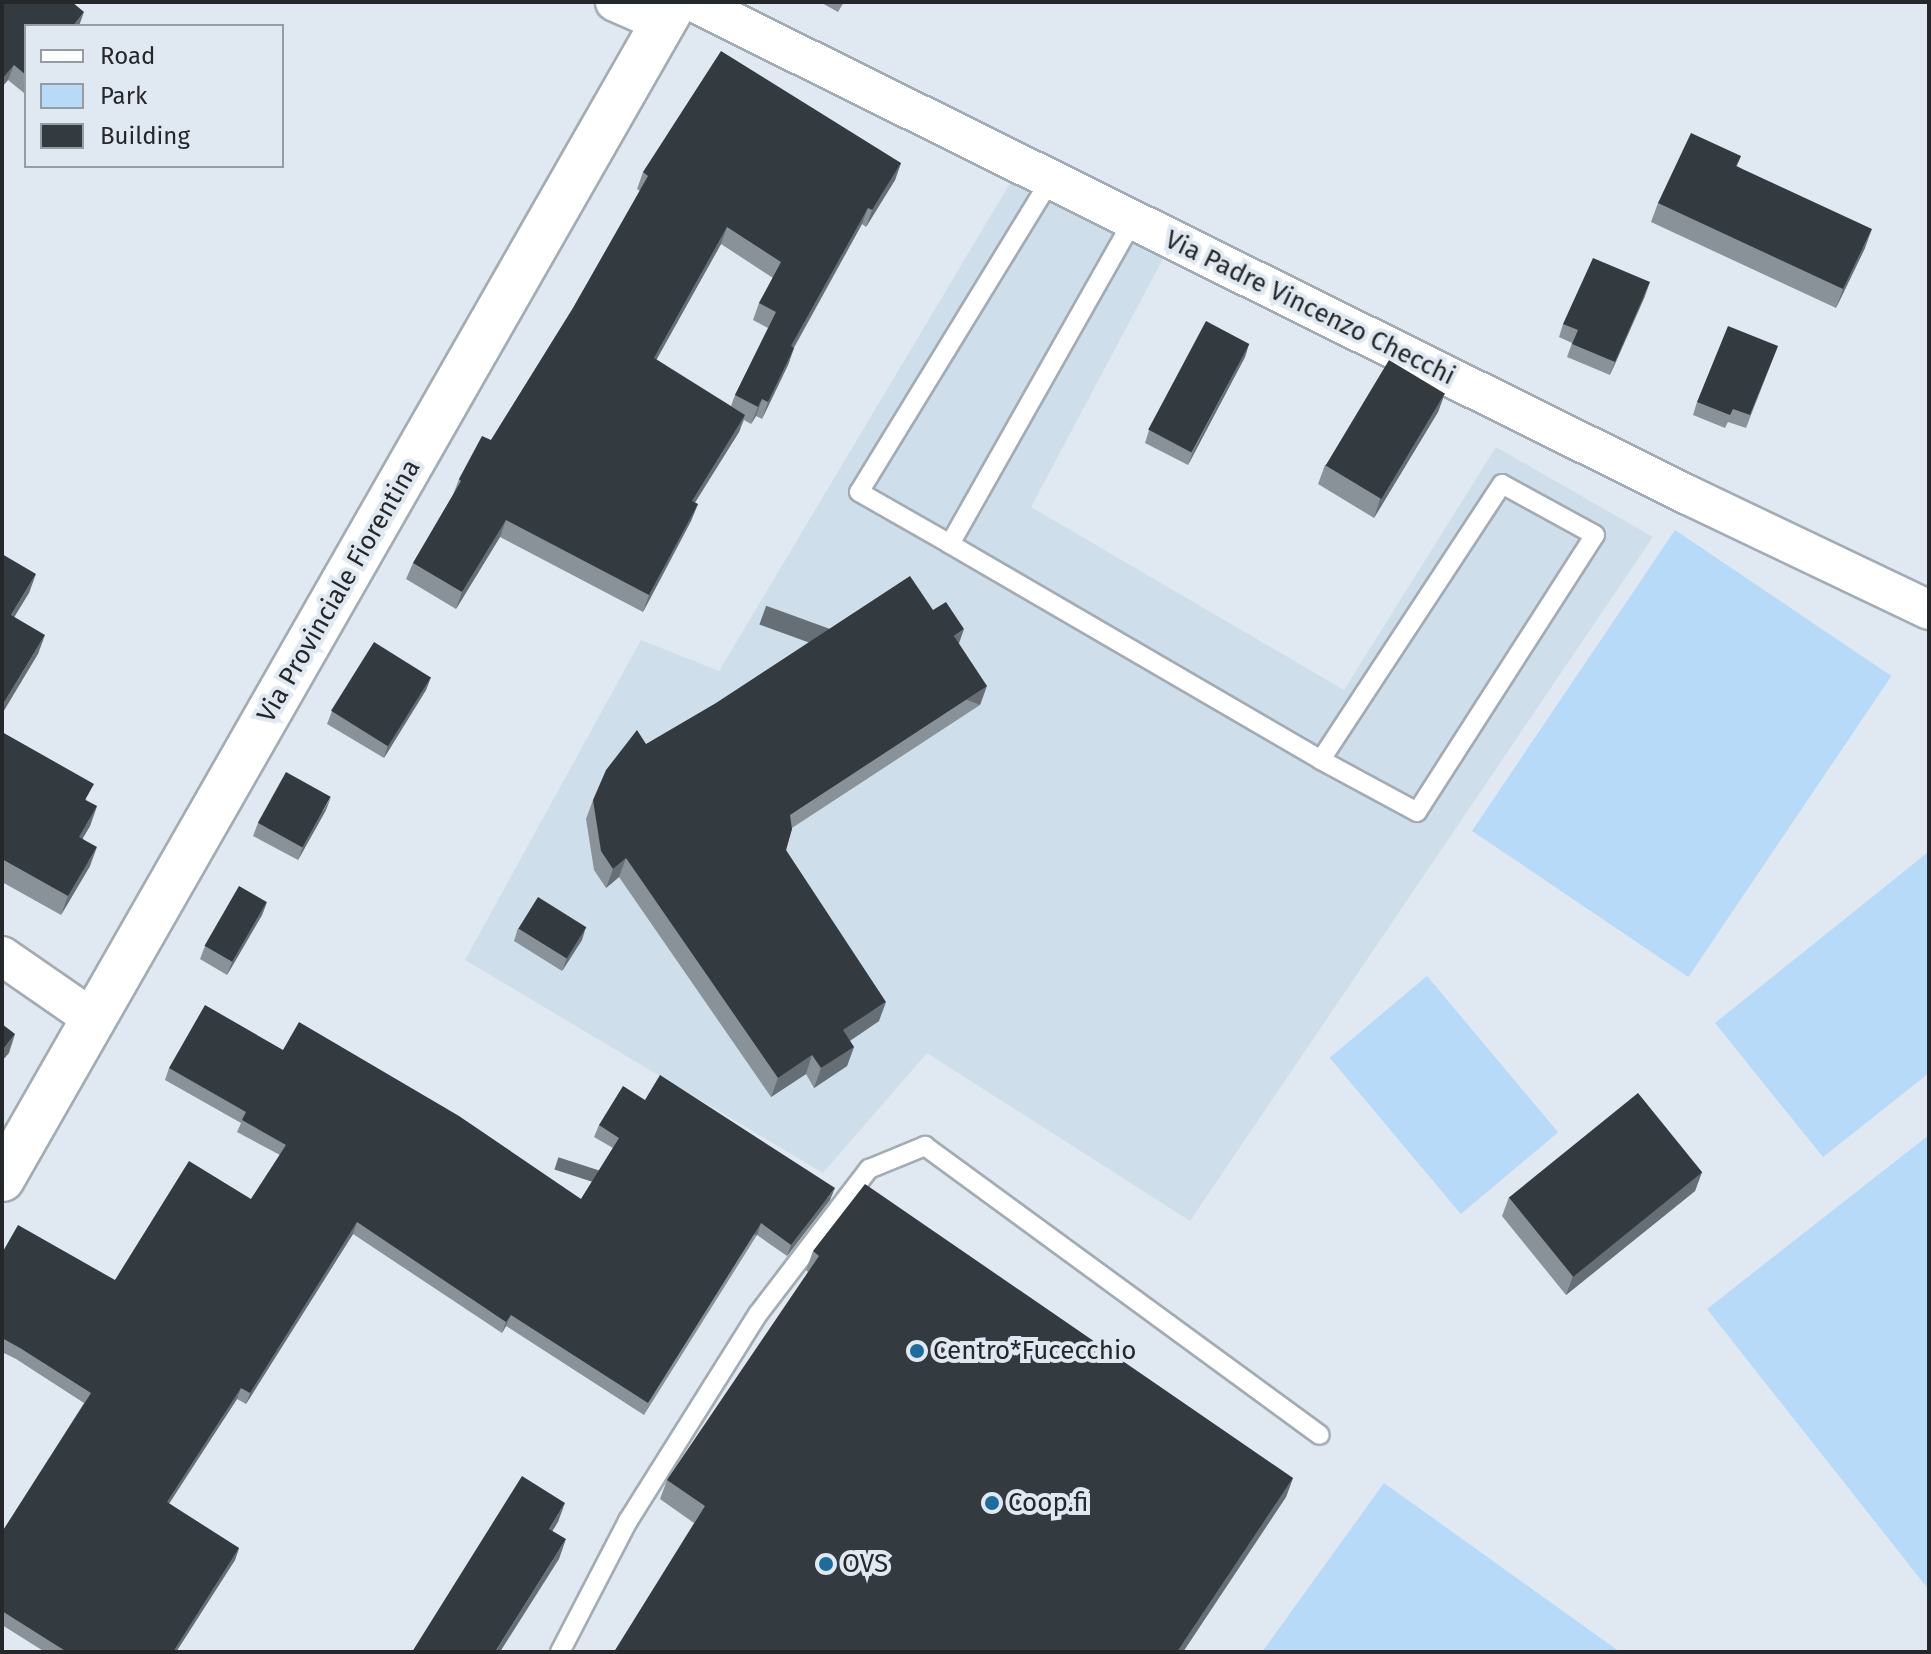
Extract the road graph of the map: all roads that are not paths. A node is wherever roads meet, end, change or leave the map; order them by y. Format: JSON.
{"nodes":[{"id":1,"x":615,"y":2,"type":"edge"},
{"id":2,"x":677,"y":9,"type":"edge"},
{"id":3,"x":1051,"y":179,"type":"junction"},
{"id":4,"x":1133,"y":221,"type":"junction"},
{"id":5,"x":950,"y":544,"type":"junction"},
{"id":6,"x":1929,"y":610,"type":"edge"},
{"id":7,"x":1321,"y":760,"type":"junction"},
{"id":8,"x":2,"y":956,"type":"edge"},
{"id":9,"x":93,"y":1019,"type":"junction"},
{"id":10,"x":2,"y":1179,"type":"edge"},
{"id":11,"x":1320,"y":1435,"type":"dead end"},
{"id":12,"x":560,"y":1652,"type":"edge"}],
"edges":[{"from":1,"to":2,"type":"street","name":"Via Padre Vincenzo Checchi"},
{"from":2,"to":3,"type":"street","name":"Via Padre Vincenzo Checchi"},
{"from":2,"to":9,"type":"main road","name":"Via Provinciale Fiorentina"},
{"from":3,"to":4,"type":"street","name":"Via Padre Vincenzo Checchi"},
{"from":3,"to":5,"type":"lane"},
{"from":4,"to":5,"type":"lane"},
{"from":4,"to":6,"type":"street","name":"Via Padre Vincenzo Checchi"},
{"from":5,"to":7,"type":"lane"},
{"from":7,"to":7,"type":"lane"},
{"from":8,"to":9,"type":"street"},
{"from":9,"to":10,"type":"main road","name":"Via Provinciale Fiorentina"},
{"from":11,"to":12,"type":"lane"}]}
